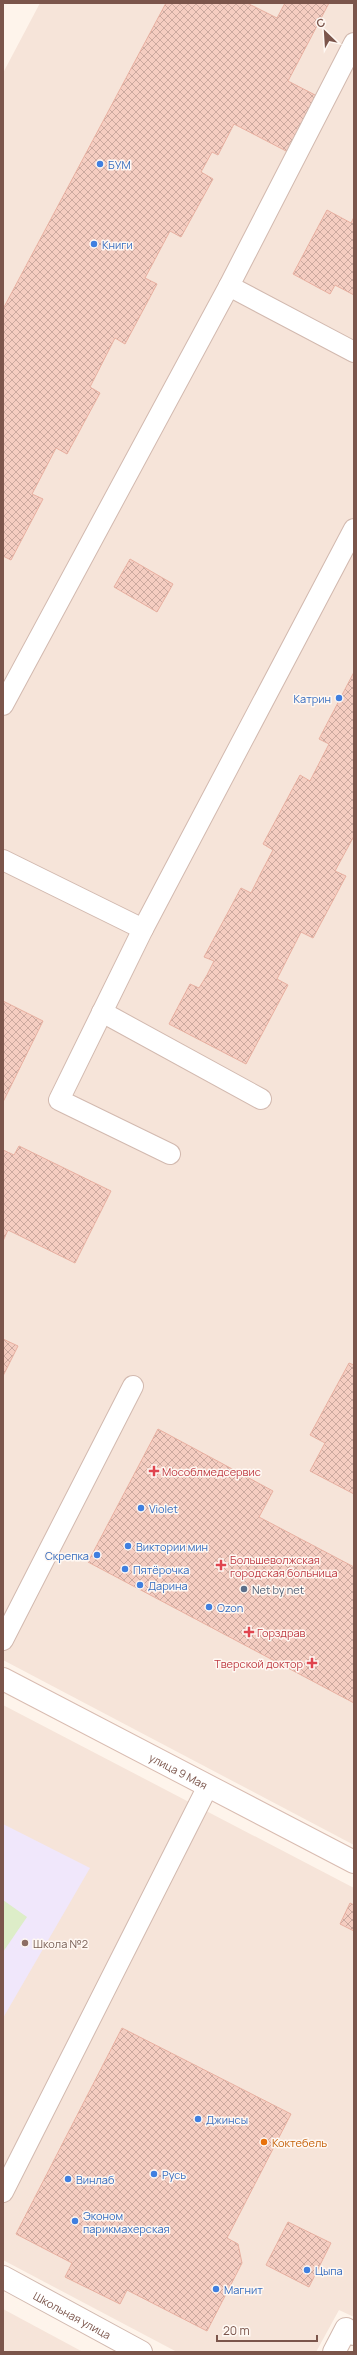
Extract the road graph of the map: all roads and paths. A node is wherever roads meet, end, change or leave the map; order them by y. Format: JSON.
{"nodes":[{"id":1,"x":354,"y":43,"type":"edge"},
{"id":2,"x":229,"y":286,"type":"junction"},
{"id":3,"x":354,"y":352,"type":"edge"},
{"id":4,"x":354,"y":529,"type":"edge"},
{"id":5,"x":3,"y":705,"type":"edge"},
{"id":6,"x":3,"y":860,"type":"edge"},
{"id":7,"x":143,"y":929,"type":"junction"},
{"id":8,"x":102,"y":1012,"type":"junction"},
{"id":9,"x":261,"y":1099,"type":"dead end"},
{"id":10,"x":170,"y":1154,"type":"dead end"},
{"id":11,"x":133,"y":1386,"type":"dead end"},
{"id":12,"x":3,"y":1640,"type":"edge"},
{"id":13,"x":3,"y":1679,"type":"edge"},
{"id":14,"x":208,"y":1786,"type":"junction"},
{"id":15,"x":354,"y":1862,"type":"edge"},
{"id":16,"x":3,"y":2192,"type":"edge"},
{"id":17,"x":3,"y":2278,"type":"edge"},
{"id":18,"x":354,"y":2334,"type":"edge"},
{"id":19,"x":141,"y":2352,"type":"edge"},
{"id":20,"x":334,"y":2352,"type":"edge"}],
"edges":[{"from":1,"to":2,"type":"lane"},
{"from":2,"to":3,"type":"lane"},
{"from":2,"to":5,"type":"lane"},
{"from":4,"to":7,"type":"lane"},
{"from":6,"to":7,"type":"lane"},
{"from":7,"to":8,"type":"lane"},
{"from":8,"to":9,"type":"lane"},
{"from":8,"to":10,"type":"lane"},
{"from":11,"to":12,"type":"lane"},
{"from":13,"to":14,"type":"street","name":"улица 9 Мая"},
{"from":14,"to":15,"type":"street","name":"улица 9 Мая"},
{"from":14,"to":16,"type":"lane"},
{"from":17,"to":19,"type":"street","name":"Школьная улица"},
{"from":18,"to":20,"type":"street"}]}
